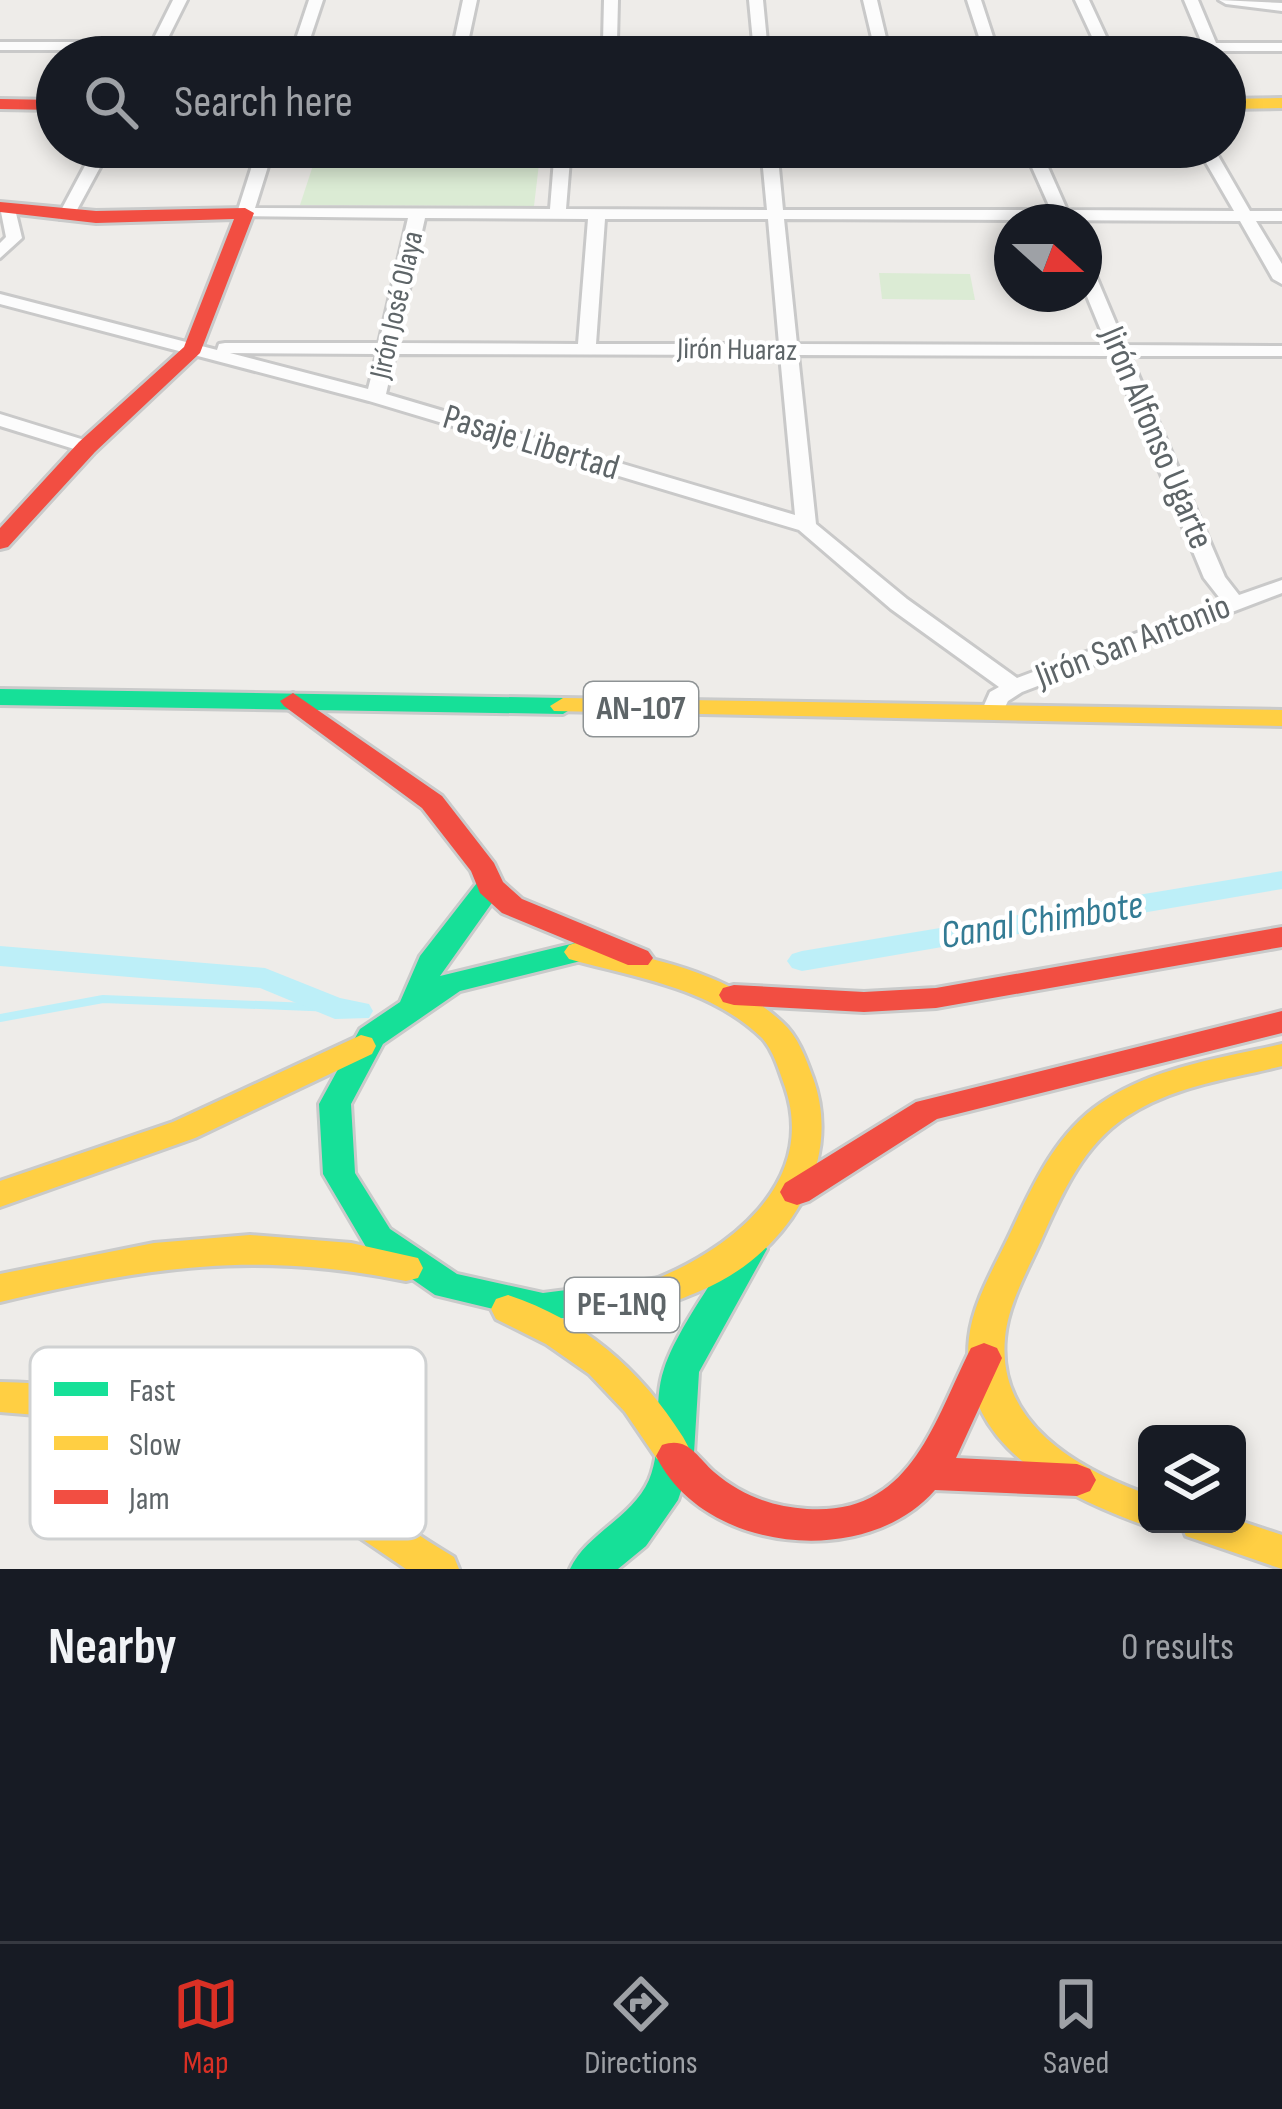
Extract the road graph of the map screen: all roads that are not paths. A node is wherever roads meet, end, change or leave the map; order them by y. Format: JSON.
{"nodes":[{"id":1,"x":179,"y":0,"type":"edge"},
{"id":2,"x":316,"y":0,"type":"edge"},
{"id":3,"x":470,"y":0,"type":"edge"},
{"id":4,"x":611,"y":0,"type":"edge"},
{"id":5,"x":756,"y":0,"type":"edge"},
{"id":6,"x":870,"y":0,"type":"edge"},
{"id":7,"x":974,"y":0,"type":"edge"},
{"id":8,"x":1082,"y":0,"type":"edge"},
{"id":9,"x":1191,"y":0,"type":"edge"},
{"id":10,"x":1226,"y":0,"type":"edge"},
{"id":11,"x":1282,"y":7,"type":"edge"},
{"id":12,"x":161,"y":36,"type":"edge"},
{"id":13,"x":304,"y":36,"type":"edge"},
{"id":14,"x":462,"y":36,"type":"edge"},
{"id":15,"x":610,"y":36,"type":"edge"},
{"id":16,"x":759,"y":36,"type":"edge"},
{"id":17,"x":878,"y":36,"type":"edge"},
{"id":18,"x":986,"y":36,"type":"edge"},
{"id":19,"x":1098,"y":36,"type":"edge"},
{"id":20,"x":1206,"y":36,"type":"edge"},
{"id":21,"x":0,"y":46,"type":"edge"},
{"id":22,"x":36,"y":47,"type":"edge"},
{"id":23,"x":1246,"y":47,"type":"edge"},
{"id":24,"x":1282,"y":47,"type":"edge"},
{"id":25,"x":1282,"y":103,"type":"edge"},
{"id":26,"x":0,"y":104,"type":"edge"},
{"id":27,"x":1246,"y":104,"type":"edge"},
{"id":28,"x":36,"y":105,"type":"edge"},
{"id":29,"x":91,"y":168,"type":"edge"},
{"id":30,"x":259,"y":168,"type":"edge"},
{"id":31,"x":561,"y":168,"type":"edge"},
{"id":32,"x":771,"y":168,"type":"edge"},
{"id":33,"x":1040,"y":168,"type":"edge"},
{"id":34,"x":1218,"y":168,"type":"edge"},
{"id":35,"x":1056,"y":204,"type":"edge"},
{"id":36,"x":4,"y":208,"type":"edge"},
{"id":37,"x":418,"y":212,"type":"junction"},
{"id":38,"x":558,"y":212,"type":"junction"},
{"id":39,"x":597,"y":212,"type":"junction"},
{"id":40,"x":774,"y":212,"type":"junction"},
{"id":41,"x":245,"y":213,"type":"junction"},
{"id":42,"x":65,"y":216,"type":"junction"},
{"id":43,"x":1247,"y":216,"type":"junction"},
{"id":44,"x":1282,"y":216,"type":"edge"},
{"id":45,"x":994,"y":217,"type":"edge"},
{"id":46,"x":1102,"y":218,"type":"edge"},
{"id":47,"x":0,"y":253,"type":"edge"},
{"id":48,"x":1282,"y":279,"type":"edge"},
{"id":49,"x":0,"y":299,"type":"edge"},
{"id":50,"x":1102,"y":311,"type":"edge"},
{"id":51,"x":388,"y":346,"type":"junction"},
{"id":52,"x":586,"y":347,"type":"junction"},
{"id":53,"x":193,"y":349,"type":"junction"},
{"id":54,"x":787,"y":351,"type":"junction"},
{"id":55,"x":1282,"y":351,"type":"edge"},
{"id":56,"x":1120,"y":353,"type":"junction"},
{"id":57,"x":376,"y":397,"type":"junction"},
{"id":58,"x":0,"y":420,"type":"edge"},
{"id":59,"x":87,"y":446,"type":"junction"},
{"id":60,"x":806,"y":526,"type":"junction"},
{"id":61,"x":0,"y":542,"type":"edge"},
{"id":62,"x":1282,"y":586,"type":"edge"},
{"id":63,"x":1234,"y":603,"type":"junction"},
{"id":64,"x":1014,"y":687,"type":"junction"},
{"id":65,"x":0,"y":697,"type":"edge"},
{"id":66,"x":293,"y":701,"type":"junction"},
{"id":67,"x":993,"y":710,"type":"junction"},
{"id":68,"x":1282,"y":718,"type":"edge"},
{"id":69,"x":490,"y":886,"type":"junction"},
{"id":70,"x":1282,"y":937,"type":"edge"},
{"id":71,"x":638,"y":958,"type":"junction"},
{"id":72,"x":734,"y":995,"type":"junction"},
{"id":73,"x":413,"y":998,"type":"junction"},
{"id":74,"x":1282,"y":1022,"type":"edge"},
{"id":75,"x":361,"y":1046,"type":"junction"},
{"id":76,"x":1282,"y":1054,"type":"edge"},
{"id":77,"x":797,"y":1192,"type":"junction"},
{"id":78,"x":0,"y":1194,"type":"edge"},
{"id":79,"x":750,"y":1250,"type":"junction"},
{"id":80,"x":408,"y":1268,"type":"junction"},
{"id":81,"x":0,"y":1288,"type":"edge"},
{"id":82,"x":489,"y":1302,"type":"junction"},
{"id":83,"x":984,"y":1358,"type":"junction"},
{"id":84,"x":0,"y":1396,"type":"edge"},
{"id":85,"x":30,"y":1398,"type":"edge"},
{"id":86,"x":675,"y":1456,"type":"junction"},
{"id":87,"x":924,"y":1473,"type":"junction"},
{"id":88,"x":1077,"y":1480,"type":"junction"},
{"id":89,"x":1138,"y":1506,"type":"edge"},
{"id":90,"x":1226,"y":1533,"type":"edge"},
{"id":91,"x":383,"y":1539,"type":"edge"},
{"id":92,"x":1282,"y":1552,"type":"edge"},
{"id":93,"x":440,"y":1569,"type":"edge"},
{"id":94,"x":589,"y":1569,"type":"edge"}],
"edges":[{"from":1,"to":12,"type":"street"},
{"from":2,"to":13,"type":"street"},
{"from":3,"to":14,"type":"street"},
{"from":4,"to":15,"type":"street"},
{"from":5,"to":16,"type":"street"},
{"from":6,"to":17,"type":"street"},
{"from":7,"to":18,"type":"street"},
{"from":8,"to":19,"type":"street"},
{"from":9,"to":20,"type":"street"},
{"from":10,"to":11,"type":"street"},
{"from":21,"to":22,"type":"street"},
{"from":23,"to":24,"type":"street"},
{"from":25,"to":27,"type":"main road"},
{"from":26,"to":28,"type":"main road"},
{"from":29,"to":42,"type":"street"},
{"from":30,"to":41,"type":"street"},
{"from":31,"to":38,"type":"street"},
{"from":32,"to":40,"type":"street"},
{"from":33,"to":35,"type":"street"},
{"from":34,"to":43,"type":"street"},
{"from":36,"to":42,"type":"main road"},
{"from":36,"to":47,"type":"street"},
{"from":37,"to":38,"type":"street"},
{"from":37,"to":41,"type":"street"},
{"from":37,"to":51,"type":"street","name":"Jirón José Olaya"},
{"from":38,"to":39,"type":"street"},
{"from":39,"to":40,"type":"street"},
{"from":39,"to":52,"type":"street"},
{"from":40,"to":45,"type":"street"},
{"from":40,"to":54,"type":"street"},
{"from":41,"to":42,"type":"main road"},
{"from":41,"to":53,"type":"main road"},
{"from":43,"to":44,"type":"street"},
{"from":43,"to":46,"type":"street"},
{"from":43,"to":48,"type":"street"},
{"from":49,"to":53,"type":"street","name":"Pasaje Libertad"},
{"from":50,"to":56,"type":"street","name":"Jirón Alfonso Ugarte"},
{"from":51,"to":52,"type":"street","name":"Jirón Huaraz"},
{"from":51,"to":53,"type":"street","name":"Jirón Huaraz"},
{"from":51,"to":57,"type":"street","name":"Jirón José Olaya"},
{"from":52,"to":54,"type":"street","name":"Jirón Huaraz"},
{"from":53,"to":57,"type":"street","name":"Pasaje Libertad"},
{"from":53,"to":59,"type":"main road"},
{"from":54,"to":56,"type":"street","name":"Jirón Huaraz"},
{"from":54,"to":60,"type":"street"},
{"from":55,"to":56,"type":"street","name":"Jirón Huaraz"},
{"from":56,"to":63,"type":"street","name":"Jirón Alfonso Ugarte"},
{"from":57,"to":60,"type":"street","name":"Pasaje Libertad"},
{"from":58,"to":59,"type":"street"},
{"from":59,"to":61,"type":"main road"},
{"from":60,"to":64,"type":"street","name":"Pasaje Libertad"},
{"from":62,"to":63,"type":"street","name":"Jirón San Antonio"},
{"from":63,"to":64,"type":"street","name":"Jirón San Antonio"},
{"from":64,"to":67,"type":"street","name":"Jirón San Antonio"},
{"from":65,"to":66,"type":"main road","number":"AN-107"},
{"from":66,"to":67,"type":"main road","number":"AN-107"},
{"from":66,"to":69,"type":"main road"},
{"from":67,"to":68,"type":"main road","number":"AN-107"},
{"from":69,"to":71,"type":"main road"},
{"from":69,"to":73,"type":"main road"},
{"from":70,"to":72,"type":"main road","number":"PE-1NQ"},
{"from":71,"to":72,"type":"main road","number":"PE-1NQ"},
{"from":71,"to":73,"type":"main road","number":"PE-1NQ"},
{"from":72,"to":77,"type":"main road","number":"PE-1NQ"},
{"from":73,"to":75,"type":"main road","number":"PE-1NQ"},
{"from":74,"to":77,"type":"main road","number":"PE-1NQ"},
{"from":75,"to":78,"type":"main road","number":"PE-1NQ"},
{"from":75,"to":80,"type":"main road","number":"PE-1NQ"},
{"from":76,"to":83,"type":"main road"},
{"from":77,"to":79,"type":"main road","number":"PE-1NQ"},
{"from":79,"to":82,"type":"main road","number":"PE-1NQ"},
{"from":79,"to":86,"type":"main road"},
{"from":80,"to":81,"type":"main road","number":"PE-1NQ"},
{"from":80,"to":82,"type":"main road","number":"PE-1NQ"},
{"from":82,"to":86,"type":"main road"},
{"from":83,"to":87,"type":"main road"},
{"from":83,"to":88,"type":"main road"},
{"from":84,"to":85,"type":"main road"},
{"from":86,"to":87,"type":"main road"},
{"from":86,"to":94,"type":"main road"},
{"from":87,"to":88,"type":"main road"},
{"from":88,"to":89,"type":"main road"},
{"from":90,"to":92,"type":"main road"},
{"from":91,"to":93,"type":"main road"}]}
